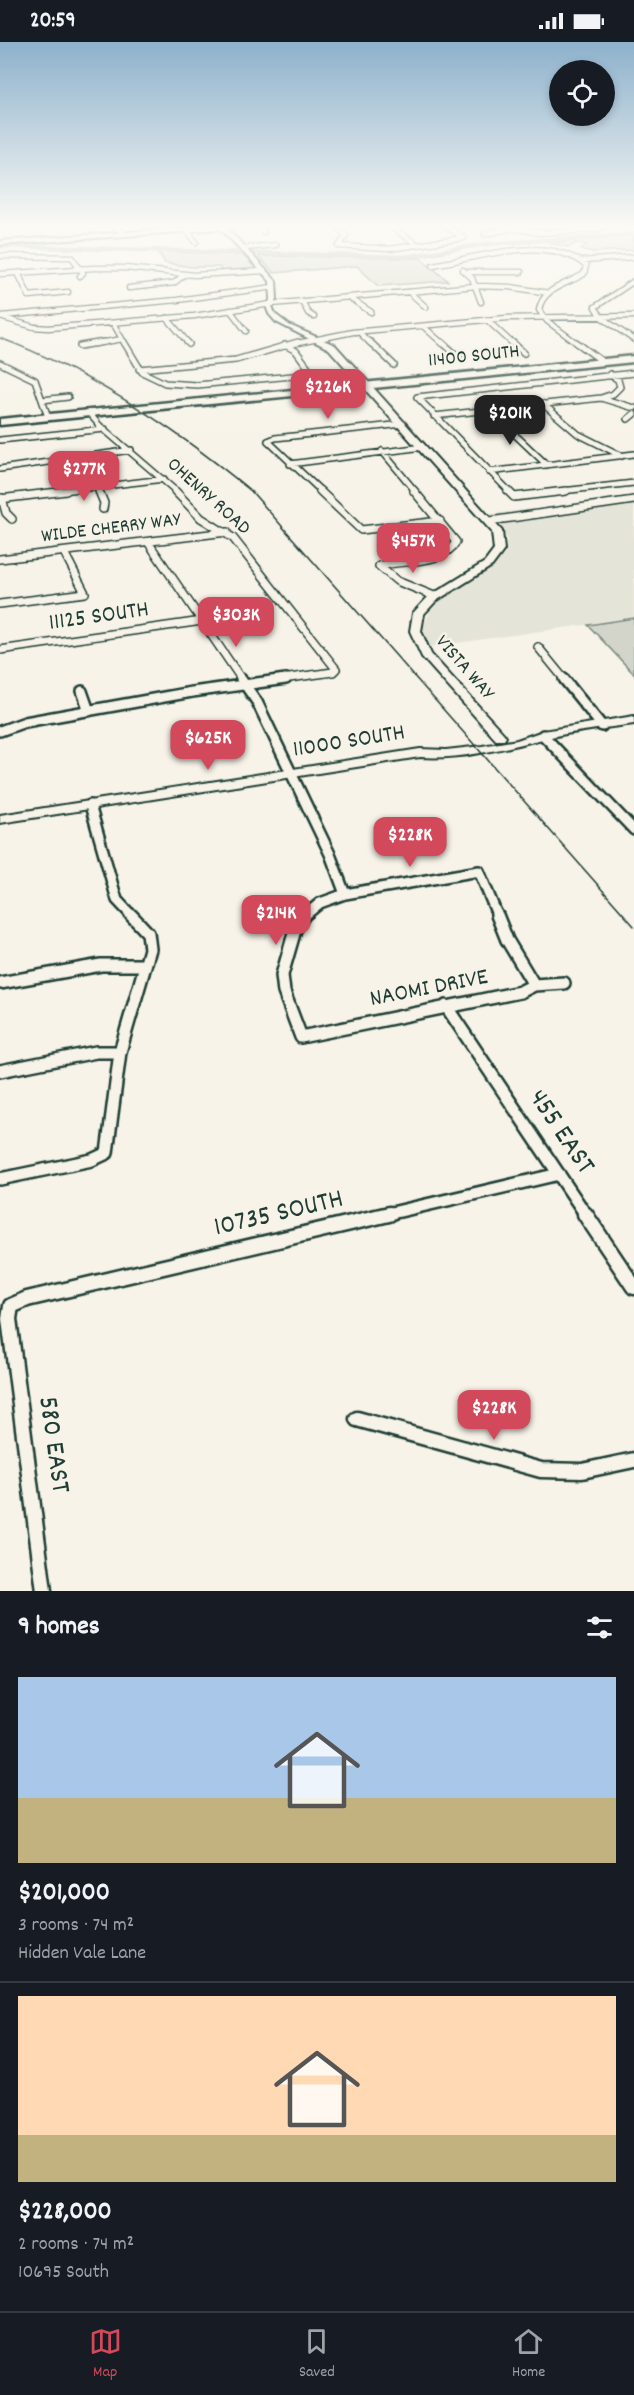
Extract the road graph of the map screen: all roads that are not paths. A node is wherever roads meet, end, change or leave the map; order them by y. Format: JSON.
{"nodes":[{"id":1,"x":195,"y":297,"type":"edge"},
{"id":2,"x":274,"y":297,"type":"edge"},
{"id":3,"x":345,"y":297,"type":"edge"},
{"id":4,"x":348,"y":297,"type":"edge"},
{"id":5,"x":415,"y":297,"type":"edge"},
{"id":6,"x":480,"y":297,"type":"edge"},
{"id":7,"x":545,"y":297,"type":"edge"},
{"id":8,"x":607,"y":297,"type":"edge"},
{"id":9,"x":302,"y":301,"type":"junction"},
{"id":10,"x":481,"y":302,"type":"dead end"},
{"id":11,"x":271,"y":304,"type":"junction"},
{"id":12,"x":426,"y":307,"type":"dead end"},
{"id":13,"x":230,"y":310,"type":"junction"},
{"id":14,"x":371,"y":312,"type":"dead end"},
{"id":15,"x":0,"y":316,"type":"edge"},
{"id":16,"x":314,"y":316,"type":"dead end"},
{"id":17,"x":634,"y":316,"type":"edge"},
{"id":18,"x":601,"y":317,"type":"junction"},
{"id":19,"x":167,"y":318,"type":"junction"},
{"id":20,"x":544,"y":318,"type":"junction"},
{"id":21,"x":487,"y":320,"type":"junction"},
{"id":22,"x":112,"y":323,"type":"junction"},
{"id":23,"x":423,"y":326,"type":"junction"},
{"id":24,"x":246,"y":331,"type":"dead end"},
{"id":25,"x":358,"y":332,"type":"junction"},
{"id":26,"x":318,"y":338,"type":"junction"},
{"id":27,"x":122,"y":339,"type":"junction"},
{"id":28,"x":634,"y":339,"type":"edge"},
{"id":29,"x":189,"y":344,"type":"dead end"},
{"id":30,"x":285,"y":345,"type":"junction"},
{"id":31,"x":80,"y":346,"type":"dead end"},
{"id":32,"x":524,"y":353,"type":"dead end"},
{"id":33,"x":461,"y":359,"type":"dead end"},
{"id":34,"x":634,"y":359,"type":"edge"},
{"id":35,"x":0,"y":363,"type":"edge"},
{"id":36,"x":600,"y":363,"type":"junction"},
{"id":37,"x":394,"y":365,"type":"dead end"},
{"id":38,"x":140,"y":369,"type":"junction"},
{"id":39,"x":634,"y":374,"type":"edge"},
{"id":40,"x":613,"y":376,"type":"junction"},
{"id":41,"x":368,"y":386,"type":"junction"},
{"id":42,"x":68,"y":397,"type":"dead end"},
{"id":43,"x":601,"y":398,"type":"junction"},
{"id":44,"x":42,"y":400,"type":"junction"},
{"id":45,"x":543,"y":404,"type":"junction"},
{"id":46,"x":634,"y":408,"type":"edge"},
{"id":47,"x":489,"y":410,"type":"junction"},
{"id":48,"x":89,"y":413,"type":"junction"},
{"id":49,"x":634,"y":414,"type":"edge"},
{"id":50,"x":434,"y":416,"type":"junction"},
{"id":51,"x":48,"y":417,"type":"junction"},
{"id":52,"x":628,"y":419,"type":"dead end"},
{"id":53,"x":0,"y":422,"type":"edge"},
{"id":54,"x":403,"y":424,"type":"junction"},
{"id":55,"x":105,"y":429,"type":"junction"},
{"id":56,"x":0,"y":440,"type":"edge"},
{"id":57,"x":423,"y":447,"type":"junction"},
{"id":58,"x":130,"y":450,"type":"junction"},
{"id":59,"x":382,"y":452,"type":"junction"},
{"id":60,"x":634,"y":454,"type":"edge"},
{"id":61,"x":622,"y":456,"type":"junction"},
{"id":62,"x":290,"y":464,"type":"junction"},
{"id":63,"x":547,"y":465,"type":"junction"},
{"id":64,"x":0,"y":469,"type":"edge"},
{"id":65,"x":489,"y":472,"type":"junction"},
{"id":66,"x":164,"y":479,"type":"junction"},
{"id":67,"x":634,"y":483,"type":"edge"},
{"id":68,"x":98,"y":488,"type":"junction"},
{"id":69,"x":1,"y":498,"type":"edge"},
{"id":70,"x":634,"y":500,"type":"edge"},
{"id":71,"x":104,"y":509,"type":"dead end"},
{"id":72,"x":12,"y":519,"type":"dead end"},
{"id":73,"x":440,"y":521,"type":"junction"},
{"id":74,"x":490,"y":521,"type":"junction"},
{"id":75,"x":227,"y":532,"type":"junction"},
{"id":76,"x":148,"y":542,"type":"junction"},
{"id":77,"x":64,"y":552,"type":"junction"},
{"id":78,"x":0,"y":559,"type":"edge"},
{"id":79,"x":434,"y":596,"type":"junction"},
{"id":80,"x":0,"y":604,"type":"edge"},
{"id":81,"x":202,"y":621,"type":"junction"},
{"id":82,"x":538,"y":647,"type":"dead end"},
{"id":83,"x":0,"y":650,"type":"edge"},
{"id":84,"x":246,"y":684,"type":"junction"},
{"id":85,"x":82,"y":691,"type":"dead end"},
{"id":86,"x":89,"y":711,"type":"junction"},
{"id":87,"x":634,"y":720,"type":"edge"},
{"id":88,"x":602,"y":726,"type":"junction"},
{"id":89,"x":0,"y":731,"type":"edge"},
{"id":90,"x":543,"y":735,"type":"junction"},
{"id":91,"x":500,"y":736,"type":"junction"},
{"id":92,"x":420,"y":753,"type":"junction"},
{"id":93,"x":291,"y":774,"type":"junction"},
{"id":94,"x":90,"y":805,"type":"junction"},
{"id":95,"x":0,"y":819,"type":"edge"},
{"id":96,"x":634,"y":830,"type":"edge"},
{"id":97,"x":345,"y":894,"type":"junction"},
{"id":98,"x":144,"y":965,"type":"junction"},
{"id":99,"x":0,"y":983,"type":"edge"},
{"id":100,"x":564,"y":983,"type":"dead end"},
{"id":101,"x":534,"y":985,"type":"junction"},
{"id":102,"x":446,"y":1006,"type":"junction"},
{"id":103,"x":120,"y":1052,"type":"junction"},
{"id":104,"x":0,"y":1071,"type":"edge"},
{"id":105,"x":558,"y":1174,"type":"junction"},
{"id":106,"x":0,"y":1179,"type":"edge"},
{"id":107,"x":634,"y":1287,"type":"edge"},
{"id":108,"x":11,"y":1306,"type":"joint"},
{"id":109,"x":357,"y":1419,"type":"dead end"},
{"id":110,"x":634,"y":1460,"type":"edge"},
{"id":111,"x":44,"y":1591,"type":"edge"}],
"edges":[{"from":1,"to":15,"type":"street"},
{"from":2,"to":11,"type":"street"},
{"from":3,"to":9,"type":"street"},
{"from":4,"to":14,"type":"street"},
{"from":5,"to":12,"type":"street"},
{"from":6,"to":10,"type":"street"},
{"from":7,"to":20,"type":"street"},
{"from":8,"to":18,"type":"street"},
{"from":9,"to":11,"type":"street"},
{"from":9,"to":16,"type":"street"},
{"from":11,"to":13,"type":"street"},
{"from":11,"to":26,"type":"street","name":"VISTA WAY"},
{"from":13,"to":19,"type":"street"},
{"from":13,"to":24,"type":"street"},
{"from":15,"to":22,"type":"street"},
{"from":17,"to":18,"type":"street"},
{"from":18,"to":20,"type":"street"},
{"from":18,"to":28,"type":"street"},
{"from":19,"to":22,"type":"street"},
{"from":19,"to":29,"type":"street"},
{"from":20,"to":21,"type":"street"},
{"from":20,"to":36,"type":"street"},
{"from":21,"to":23,"type":"street"},
{"from":21,"to":32,"type":"street"},
{"from":22,"to":27,"type":"street"},
{"from":23,"to":25,"type":"street"},
{"from":23,"to":33,"type":"street"},
{"from":25,"to":26,"type":"street"},
{"from":25,"to":37,"type":"street"},
{"from":26,"to":30,"type":"street"},
{"from":26,"to":41,"type":"street","name":"VISTA WAY"},
{"from":27,"to":31,"type":"street"},
{"from":27,"to":38,"type":"street"},
{"from":30,"to":38,"type":"street"},
{"from":30,"to":38,"type":"street"},
{"from":34,"to":36,"type":"main road","name":"11400 SOUTH"},
{"from":35,"to":44,"type":"street"},
{"from":36,"to":40,"type":"street"},
{"from":36,"to":41,"type":"main road","name":"11400 SOUTH"},
{"from":39,"to":40,"type":"street"},
{"from":40,"to":43,"type":"street"},
{"from":40,"to":50,"type":"street"},
{"from":41,"to":48,"type":"main road","name":"11400 SOUTH"},
{"from":41,"to":54,"type":"street","name":"VISTA WAY"},
{"from":42,"to":44,"type":"street"},
{"from":43,"to":45,"type":"street"},
{"from":43,"to":46,"type":"street"},
{"from":44,"to":51,"type":"street"},
{"from":45,"to":47,"type":"street"},
{"from":45,"to":61,"type":"street"},
{"from":47,"to":50,"type":"street"},
{"from":47,"to":63,"type":"street"},
{"from":48,"to":51,"type":"main road","name":"11400 SOUTH"},
{"from":48,"to":55,"type":"street","name":"OHENRY ROAD"},
{"from":49,"to":52,"type":"street"},
{"from":50,"to":65,"type":"street"},
{"from":51,"to":53,"type":"main road","name":"11400 SOUTH"},
{"from":54,"to":57,"type":"street","name":"VISTA WAY"},
{"from":54,"to":62,"type":"street"},
{"from":55,"to":56,"type":"street"},
{"from":55,"to":58,"type":"street","name":"OHENRY ROAD"},
{"from":57,"to":59,"type":"street"},
{"from":57,"to":74,"type":"street","name":"VISTA WAY"},
{"from":58,"to":64,"type":"street"},
{"from":58,"to":66,"type":"street","name":"OHENRY ROAD"},
{"from":59,"to":62,"type":"street"},
{"from":59,"to":73,"type":"street"},
{"from":60,"to":61,"type":"street"},
{"from":61,"to":63,"type":"street"},
{"from":62,"to":73,"type":"street"},
{"from":63,"to":65,"type":"street"},
{"from":65,"to":67,"type":"street"},
{"from":66,"to":68,"type":"street"},
{"from":66,"to":75,"type":"street","name":"OHENRY ROAD"},
{"from":68,"to":69,"type":"street"},
{"from":68,"to":71,"type":"street"},
{"from":69,"to":72,"type":"street"},
{"from":70,"to":74,"type":"street"},
{"from":73,"to":79,"type":"street"},
{"from":74,"to":79,"type":"street","name":"VISTA WAY"},
{"from":75,"to":76,"type":"street","name":"WILDE CHERRY WAY"},
{"from":75,"to":84,"type":"street","name":"OHENRY ROAD"},
{"from":76,"to":77,"type":"street","name":"WILDE CHERRY WAY"},
{"from":76,"to":81,"type":"street"},
{"from":77,"to":78,"type":"street","name":"WILDE CHERRY WAY"},
{"from":77,"to":80,"type":"street"},
{"from":79,"to":91,"type":"street","name":"VISTA WAY"},
{"from":81,"to":83,"type":"street","name":"11125 SOUTH"},
{"from":81,"to":84,"type":"street"},
{"from":82,"to":88,"type":"street"},
{"from":84,"to":86,"type":"street"},
{"from":84,"to":93,"type":"street"},
{"from":85,"to":86,"type":"street"},
{"from":86,"to":89,"type":"street"},
{"from":87,"to":88,"type":"street","name":"11000 SOUTH"},
{"from":88,"to":90,"type":"street","name":"11000 SOUTH"},
{"from":90,"to":91,"type":"street","name":"11000 SOUTH"},
{"from":90,"to":92,"type":"street","name":"11000 SOUTH"},
{"from":90,"to":96,"type":"street"},
{"from":91,"to":92,"type":"street","name":"11000 SOUTH"},
{"from":92,"to":93,"type":"street","name":"11000 SOUTH"},
{"from":93,"to":94,"type":"street","name":"11000 SOUTH"},
{"from":93,"to":97,"type":"street"},
{"from":94,"to":95,"type":"street","name":"11000 SOUTH"},
{"from":94,"to":98,"type":"street"},
{"from":97,"to":101,"type":"street"},
{"from":97,"to":102,"type":"street","name":"NAOMI DRIVE"},
{"from":98,"to":99,"type":"street"},
{"from":98,"to":103,"type":"street"},
{"from":100,"to":101,"type":"street","name":"NAOMI DRIVE"},
{"from":101,"to":102,"type":"street","name":"NAOMI DRIVE"},
{"from":102,"to":105,"type":"street","name":"455 EAST"},
{"from":103,"to":104,"type":"street"},
{"from":103,"to":106,"type":"street"},
{"from":105,"to":107,"type":"street","name":"455 EAST"},
{"from":105,"to":108,"type":"street","name":"10735 SOUTH"},
{"from":108,"to":111,"type":"street","name":"580 EAST"},
{"from":109,"to":110,"type":"street"}]}
